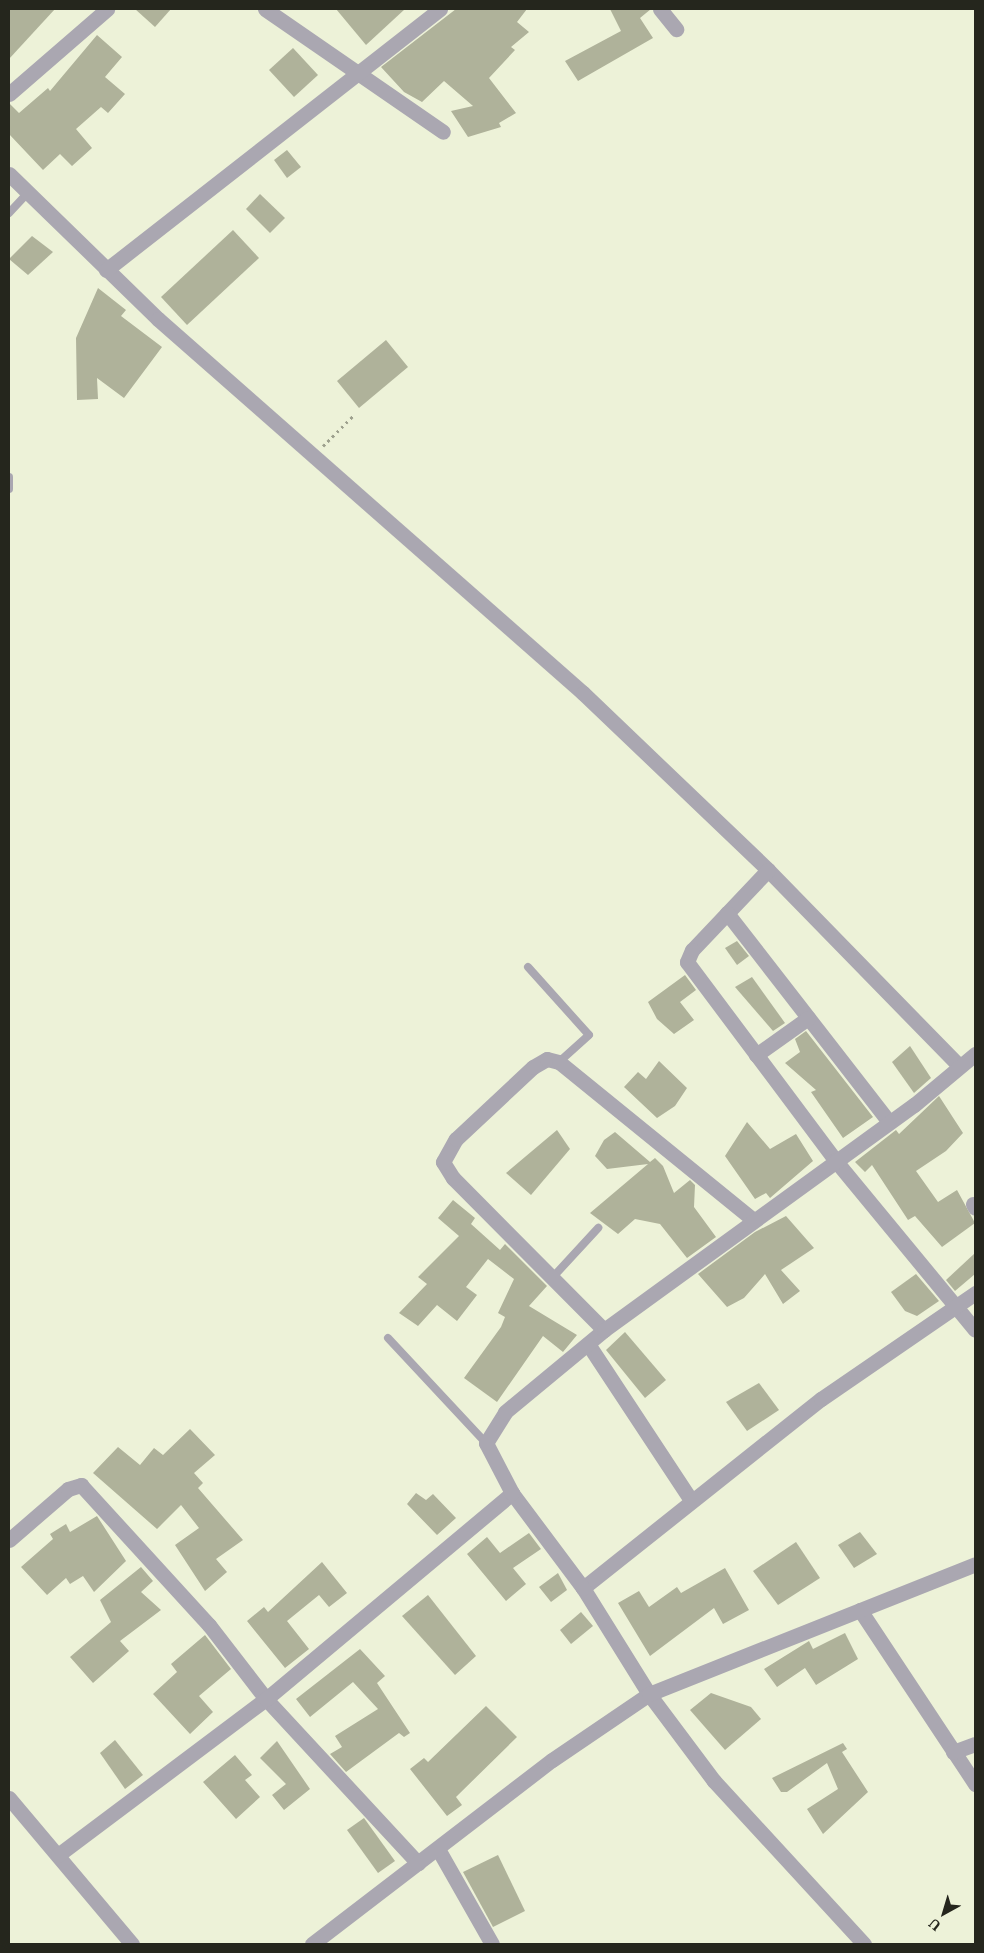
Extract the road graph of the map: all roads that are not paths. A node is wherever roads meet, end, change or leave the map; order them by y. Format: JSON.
{"nodes":[{"id":1,"x":107,"y":9,"type":"edge"},
{"id":2,"x":265,"y":9,"type":"edge"},
{"id":3,"x":440,"y":9,"type":"edge"},
{"id":4,"x":660,"y":9,"type":"edge"},
{"id":5,"x":676,"y":29,"type":"dead end"},
{"id":6,"x":356,"y":72,"type":"junction"},
{"id":7,"x":9,"y":94,"type":"edge"},
{"id":8,"x":443,"y":132,"type":"dead end"},
{"id":9,"x":9,"y":174,"type":"edge"},
{"id":10,"x":27,"y":194,"type":"junction"},
{"id":11,"x":9,"y":214,"type":"edge"},
{"id":12,"x":106,"y":270,"type":"junction"},
{"id":13,"x":9,"y":477,"type":"edge"},
{"id":14,"x":9,"y":489,"type":"edge"},
{"id":15,"x":768,"y":870,"type":"junction"},
{"id":16,"x":727,"y":913,"type":"junction"},
{"id":17,"x":528,"y":967,"type":"dead end"},
{"id":18,"x":808,"y":1018,"type":"junction"},
{"id":19,"x":756,"y":1054,"type":"junction"},
{"id":20,"x":974,"y":1057,"type":"edge"},
{"id":21,"x":559,"y":1062,"type":"junction"},
{"id":22,"x":959,"y":1066,"type":"junction"},
{"id":23,"x":889,"y":1122,"type":"junction"},
{"id":24,"x":835,"y":1160,"type":"junction"},
{"id":25,"x":752,"y":1219,"type":"junction"},
{"id":26,"x":598,"y":1228,"type":"dead end"},
{"id":27,"x":554,"y":1277,"type":"junction"},
{"id":28,"x":975,"y":1293,"type":"edge"},
{"id":29,"x":955,"y":1304,"type":"junction"},
{"id":30,"x":604,"y":1330,"type":"junction"},
{"id":31,"x":975,"y":1330,"type":"edge"},
{"id":32,"x":388,"y":1338,"type":"dead end"},
{"id":33,"x":588,"y":1344,"type":"junction"},
{"id":34,"x":486,"y":1443,"type":"junction"},
{"id":35,"x":512,"y":1493,"type":"junction"},
{"id":36,"x":691,"y":1500,"type":"junction"},
{"id":37,"x":9,"y":1540,"type":"edge"},
{"id":38,"x":975,"y":1564,"type":"edge"},
{"id":39,"x":583,"y":1588,"type":"junction"},
{"id":40,"x":860,"y":1610,"type":"junction"},
{"id":41,"x":649,"y":1694,"type":"junction"},
{"id":42,"x":266,"y":1699,"type":"junction"},
{"id":43,"x":975,"y":1744,"type":"edge"},
{"id":44,"x":953,"y":1752,"type":"junction"},
{"id":45,"x":975,"y":1784,"type":"edge"},
{"id":46,"x":9,"y":1798,"type":"edge"},
{"id":47,"x":438,"y":1849,"type":"junction"},
{"id":48,"x":58,"y":1855,"type":"junction"},
{"id":49,"x":418,"y":1863,"type":"junction"},
{"id":50,"x":132,"y":1944,"type":"edge"},
{"id":51,"x":312,"y":1944,"type":"edge"},
{"id":52,"x":492,"y":1944,"type":"edge"},
{"id":53,"x":864,"y":1944,"type":"edge"}],
"edges":[{"from":1,"to":7,"type":"street"},
{"from":2,"to":6,"type":"street"},
{"from":3,"to":6,"type":"street"},
{"from":4,"to":5,"type":"street"},
{"from":6,"to":8,"type":"street"},
{"from":6,"to":12,"type":"street"},
{"from":9,"to":10,"type":"street"},
{"from":10,"to":11,"type":"lane"},
{"from":10,"to":12,"type":"street"},
{"from":12,"to":15,"type":"street"},
{"from":13,"to":14,"type":"lane"},
{"from":15,"to":16,"type":"street"},
{"from":15,"to":22,"type":"street"},
{"from":16,"to":18,"type":"street"},
{"from":16,"to":19,"type":"street"},
{"from":17,"to":21,"type":"lane"},
{"from":18,"to":19,"type":"street"},
{"from":18,"to":23,"type":"street"},
{"from":19,"to":24,"type":"street"},
{"from":20,"to":22,"type":"street"},
{"from":21,"to":25,"type":"street"},
{"from":21,"to":27,"type":"street"},
{"from":22,"to":23,"type":"street"},
{"from":23,"to":24,"type":"street"},
{"from":24,"to":25,"type":"street"},
{"from":24,"to":29,"type":"street"},
{"from":25,"to":30,"type":"street"},
{"from":26,"to":27,"type":"lane"},
{"from":27,"to":30,"type":"street"},
{"from":28,"to":29,"type":"street"},
{"from":29,"to":31,"type":"street"},
{"from":29,"to":36,"type":"street"},
{"from":30,"to":33,"type":"street"},
{"from":32,"to":34,"type":"lane"},
{"from":33,"to":34,"type":"street"},
{"from":33,"to":36,"type":"street"},
{"from":34,"to":35,"type":"street"},
{"from":35,"to":39,"type":"street"},
{"from":35,"to":42,"type":"street"},
{"from":36,"to":39,"type":"street"},
{"from":37,"to":42,"type":"street"},
{"from":38,"to":40,"type":"street"},
{"from":39,"to":41,"type":"street"},
{"from":40,"to":41,"type":"street"},
{"from":40,"to":44,"type":"street"},
{"from":41,"to":47,"type":"street"},
{"from":41,"to":53,"type":"street"},
{"from":42,"to":48,"type":"street"},
{"from":42,"to":49,"type":"street"},
{"from":43,"to":44,"type":"street"},
{"from":44,"to":45,"type":"street"},
{"from":46,"to":48,"type":"street"},
{"from":47,"to":49,"type":"street"},
{"from":47,"to":52,"type":"street"},
{"from":48,"to":50,"type":"street"},
{"from":49,"to":51,"type":"street"}]}
